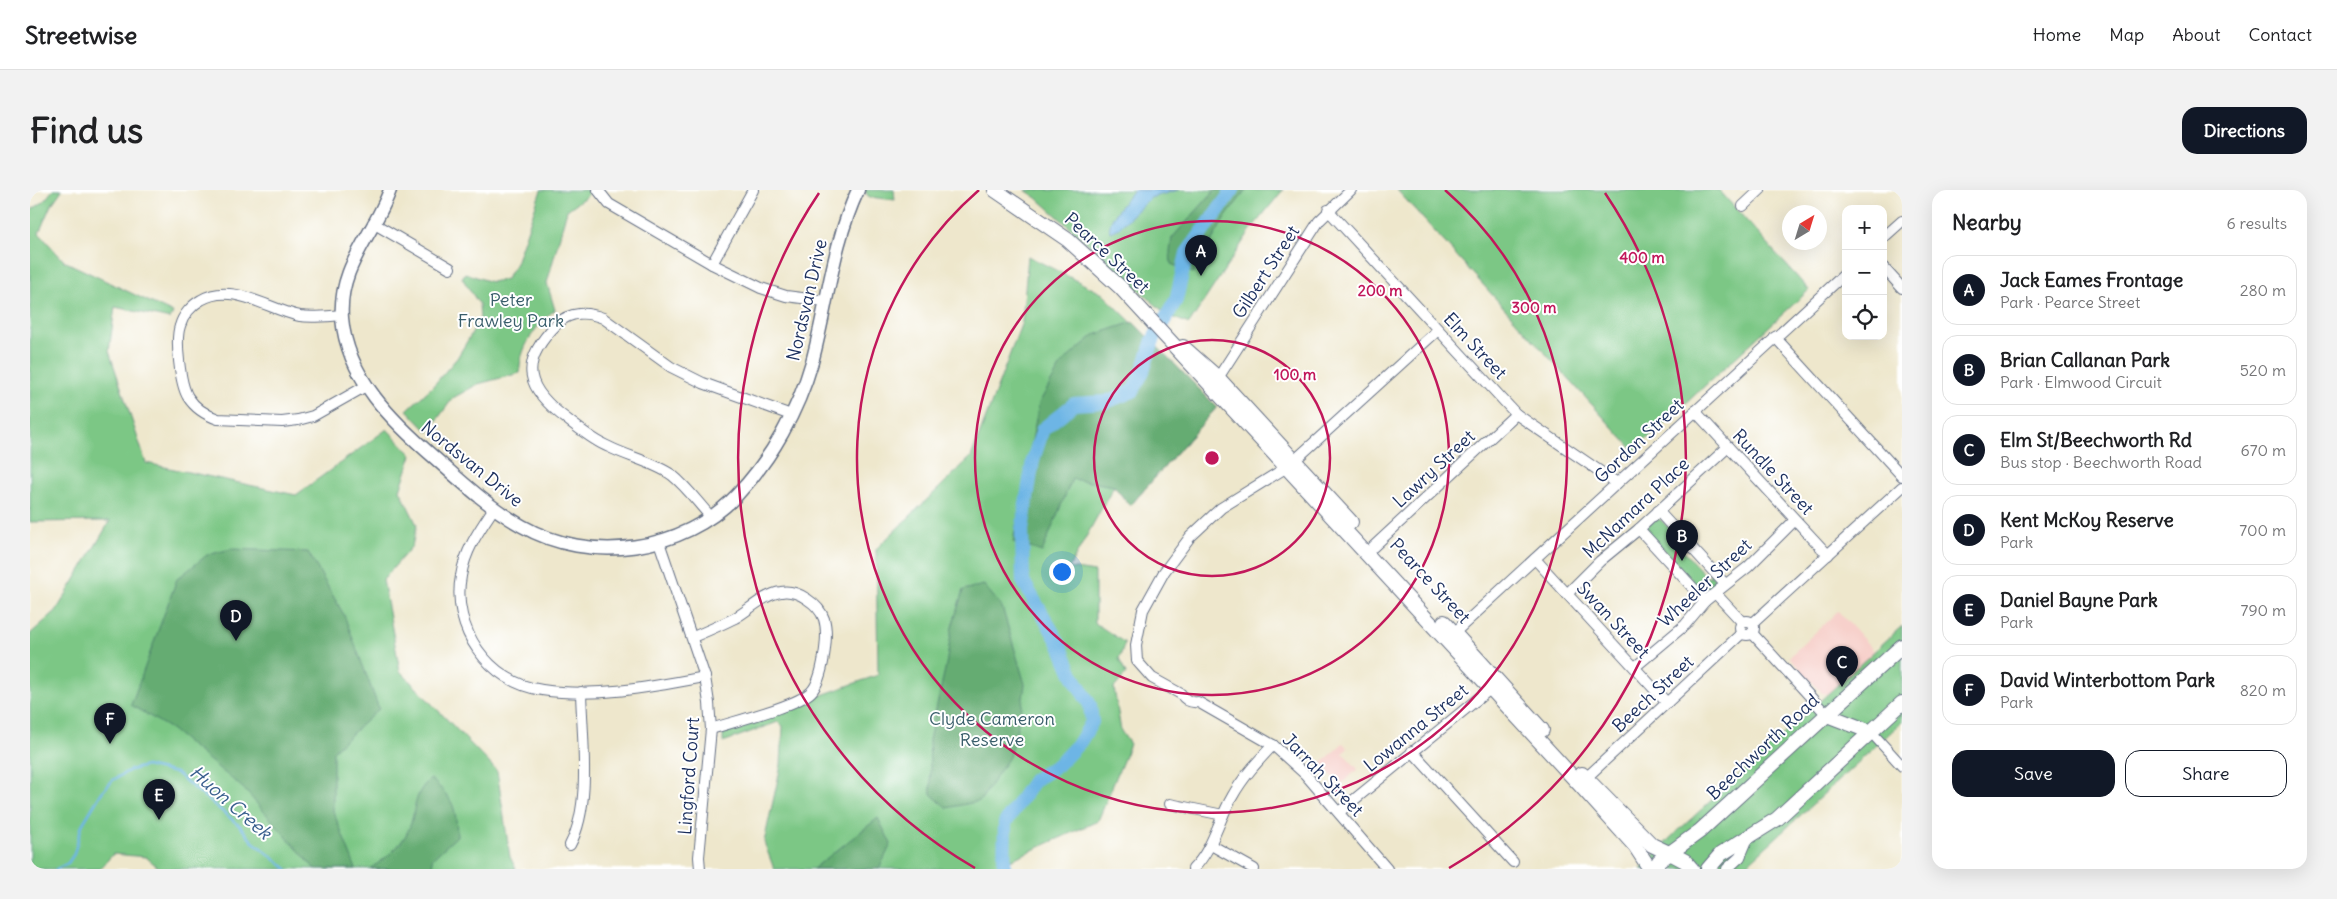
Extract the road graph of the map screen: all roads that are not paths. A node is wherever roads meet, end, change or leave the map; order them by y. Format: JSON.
{"nodes":[{"id":1,"x":390,"y":190,"type":"edge"},
{"id":2,"x":598,"y":190,"type":"edge"},
{"id":3,"x":753,"y":190,"type":"edge"},
{"id":4,"x":858,"y":190,"type":"edge"},
{"id":5,"x":995,"y":190,"type":"edge"},
{"id":6,"x":1351,"y":190,"type":"edge"},
{"id":7,"x":1760,"y":190,"type":"edge"},
{"id":8,"x":1743,"y":206,"type":"dead end"},
{"id":9,"x":1328,"y":210,"type":"junction"},
{"id":10,"x":1902,"y":221,"type":"edge"},
{"id":11,"x":373,"y":223,"type":"junction"},
{"id":12,"x":1887,"y":234,"type":"edge"},
{"id":13,"x":712,"y":264,"type":"junction"},
{"id":14,"x":450,"y":268,"type":"dead end"},
{"id":15,"x":1887,"y":272,"type":"edge"},
{"id":16,"x":1842,"y":276,"type":"edge"},
{"id":17,"x":1902,"y":288,"type":"edge"},
{"id":18,"x":825,"y":301,"type":"junction"},
{"id":19,"x":342,"y":315,"type":"junction"},
{"id":20,"x":1438,"y":330,"type":"junction"},
{"id":21,"x":1775,"y":338,"type":"junction"},
{"id":22,"x":1215,"y":382,"type":"junction"},
{"id":23,"x":366,"y":386,"type":"junction"},
{"id":24,"x":1695,"y":411,"type":"junction"},
{"id":25,"x":1516,"y":414,"type":"junction"},
{"id":26,"x":791,"y":415,"type":"junction"},
{"id":27,"x":1728,"y":447,"type":"junction"},
{"id":28,"x":1291,"y":464,"type":"junction"},
{"id":29,"x":1902,"y":476,"type":"edge"},
{"id":30,"x":1617,"y":483,"type":"junction"},
{"id":31,"x":1902,"y":486,"type":"edge"},
{"id":32,"x":494,"y":508,"type":"junction"},
{"id":33,"x":1658,"y":511,"type":"junction"},
{"id":34,"x":711,"y":517,"type":"junction"},
{"id":35,"x":1795,"y":520,"type":"junction"},
{"id":36,"x":1639,"y":529,"type":"junction"},
{"id":37,"x":659,"y":542,"type":"junction"},
{"id":38,"x":1373,"y":547,"type":"junction"},
{"id":39,"x":1828,"y":555,"type":"junction"},
{"id":40,"x":1535,"y":559,"type":"junction"},
{"id":41,"x":1725,"y":584,"type":"junction"},
{"id":42,"x":1567,"y":594,"type":"junction"},
{"id":43,"x":1716,"y":594,"type":"junction"},
{"id":44,"x":1705,"y":601,"type":"junction"},
{"id":45,"x":1747,"y":628,"type":"junction"},
{"id":46,"x":1450,"y":636,"type":"junction"},
{"id":47,"x":693,"y":638,"type":"junction"},
{"id":48,"x":1902,"y":646,"type":"edge"},
{"id":49,"x":1635,"y":667,"type":"junction"},
{"id":50,"x":705,"y":677,"type":"junction"},
{"id":51,"x":1494,"y":685,"type":"junction"},
{"id":52,"x":581,"y":692,"type":"junction"},
{"id":53,"x":1667,"y":703,"type":"junction"},
{"id":54,"x":1902,"y":703,"type":"edge"},
{"id":55,"x":1827,"y":714,"type":"junction"},
{"id":56,"x":711,"y":729,"type":"junction"},
{"id":57,"x":1871,"y":732,"type":"junction"},
{"id":58,"x":1273,"y":744,"type":"junction"},
{"id":59,"x":1412,"y":751,"type":"junction"},
{"id":60,"x":1902,"y":766,"type":"edge"},
{"id":61,"x":1583,"y":782,"type":"junction"},
{"id":62,"x":1170,"y":804,"type":"dead end"},
{"id":63,"x":1339,"y":812,"type":"junction"},
{"id":64,"x":1223,"y":815,"type":"junction"},
{"id":65,"x":1748,"y":838,"type":"junction"},
{"id":66,"x":570,"y":845,"type":"dead end"},
{"id":67,"x":1211,"y":845,"type":"junction"},
{"id":68,"x":1670,"y":853,"type":"junction"},
{"id":69,"x":1513,"y":862,"type":"dead end"},
{"id":70,"x":700,"y":869,"type":"edge"},
{"id":71,"x":1193,"y":869,"type":"edge"},
{"id":72,"x":1254,"y":869,"type":"edge"},
{"id":73,"x":1387,"y":869,"type":"edge"},
{"id":74,"x":1650,"y":869,"type":"edge"},
{"id":75,"x":1655,"y":869,"type":"edge"},
{"id":76,"x":1692,"y":869,"type":"edge"},
{"id":77,"x":1708,"y":869,"type":"edge"},
{"id":78,"x":1713,"y":869,"type":"edge"},
{"id":79,"x":1727,"y":869,"type":"edge"}],
"edges":[{"from":1,"to":11,"type":"street","name":"Nordsvan Drive"},
{"from":2,"to":13,"type":"street"},
{"from":3,"to":13,"type":"street"},
{"from":4,"to":18,"type":"street","name":"Nordsvan Drive"},
{"from":5,"to":22,"type":"main road","name":"Pearce Street"},
{"from":6,"to":9,"type":"street","name":"Gilbert Street"},
{"from":7,"to":8,"type":"street"},
{"from":9,"to":20,"type":"street","name":"Elm Street"},
{"from":9,"to":22,"type":"street","name":"Gilbert Street"},
{"from":10,"to":12,"type":"street"},
{"from":11,"to":14,"type":"street"},
{"from":11,"to":19,"type":"street","name":"Nordsvan Drive"},
{"from":13,"to":18,"type":"street"},
{"from":15,"to":17,"type":"street"},
{"from":16,"to":21,"type":"street","name":"Gordon Street"},
{"from":18,"to":26,"type":"street","name":"Nordsvan Drive"},
{"from":19,"to":23,"type":"street","name":"Nordsvan Drive"},
{"from":19,"to":23,"type":"street"},
{"from":20,"to":25,"type":"street","name":"Elm Street"},
{"from":20,"to":28,"type":"street","name":"Jarrah Street"},
{"from":21,"to":24,"type":"street","name":"Gordon Street"},
{"from":21,"to":29,"type":"street"},
{"from":22,"to":28,"type":"main road","name":"Pearce Street"},
{"from":23,"to":32,"type":"street","name":"Nordsvan Drive"},
{"from":24,"to":27,"type":"street","name":"Rundle Street"},
{"from":24,"to":30,"type":"street","name":"Gordon Street"},
{"from":25,"to":30,"type":"street","name":"Elm Street"},
{"from":25,"to":38,"type":"street","name":"Lawry Street"},
{"from":26,"to":34,"type":"street","name":"Nordsvan Drive"},
{"from":26,"to":34,"type":"street"},
{"from":27,"to":33,"type":"street","name":"McNamara Place"},
{"from":27,"to":35,"type":"street","name":"Rundle Street"},
{"from":28,"to":38,"type":"main road","name":"Pearce Street"},
{"from":28,"to":46,"type":"main road","name":"Pearce Street"},
{"from":28,"to":58,"type":"street","name":"Jarrah Street"},
{"from":30,"to":40,"type":"street","name":"Gordon Street"},
{"from":31,"to":39,"type":"street","name":"Beech Street"},
{"from":32,"to":37,"type":"street","name":"Nordsvan Drive"},
{"from":32,"to":52,"type":"street"},
{"from":33,"to":36,"type":"street","name":"McNamara Place"},
{"from":33,"to":41,"type":"street"},
{"from":34,"to":37,"type":"street","name":"Nordsvan Drive"},
{"from":35,"to":39,"type":"street","name":"Rundle Street"},
{"from":35,"to":41,"type":"street","name":"Wheeler Street"},
{"from":36,"to":42,"type":"street","name":"McNamara Place"},
{"from":36,"to":44,"type":"street"},
{"from":37,"to":47,"type":"street","name":"Lingford Court"},
{"from":38,"to":46,"type":"main road","name":"Pearce Street"},
{"from":39,"to":45,"type":"street","name":"Beech Street"},
{"from":40,"to":42,"type":"street","name":"Swan Street"},
{"from":40,"to":46,"type":"street","name":"Gordon Street"},
{"from":41,"to":43,"type":"street","name":"Wheeler Street"},
{"from":42,"to":49,"type":"street","name":"Swan Street"},
{"from":43,"to":44,"type":"street","name":"Wheeler Street"},
{"from":43,"to":45,"type":"street"},
{"from":44,"to":49,"type":"street","name":"Wheeler Street"},
{"from":45,"to":53,"type":"street","name":"Beech Street"},
{"from":45,"to":55,"type":"street"},
{"from":46,"to":51,"type":"main road","name":"Pearce Street"},
{"from":47,"to":50,"type":"street","name":"Lingford Court"},
{"from":47,"to":56,"type":"street"},
{"from":48,"to":55,"type":"main road","name":"Beechworth Road"},
{"from":49,"to":53,"type":"street","name":"Swan Street"},
{"from":50,"to":52,"type":"street"},
{"from":50,"to":56,"type":"street","name":"Lingford Court"},
{"from":51,"to":59,"type":"street","name":"Lowanna Street"},
{"from":51,"to":61,"type":"main road","name":"Pearce Street"},
{"from":52,"to":66,"type":"street"},
{"from":53,"to":61,"type":"street","name":"Beech Street"},
{"from":54,"to":57,"type":"main road"},
{"from":55,"to":57,"type":"main road"},
{"from":55,"to":68,"type":"main road","name":"Beechworth Road"},
{"from":56,"to":70,"type":"street","name":"Lingford Court"},
{"from":57,"to":60,"type":"street"},
{"from":57,"to":65,"type":"main road"},
{"from":58,"to":63,"type":"street","name":"Jarrah Street"},
{"from":58,"to":64,"type":"street"},
{"from":59,"to":63,"type":"street","name":"Lowanna Street"},
{"from":59,"to":69,"type":"street"},
{"from":61,"to":68,"type":"main road","name":"Pearce Street"},
{"from":61,"to":74,"type":"main road","name":"Pearce Street"},
{"from":62,"to":64,"type":"street"},
{"from":63,"to":73,"type":"street","name":"Jarrah Street"},
{"from":64,"to":67,"type":"street"},
{"from":65,"to":77,"type":"main road"},
{"from":65,"to":79,"type":"street"},
{"from":67,"to":71,"type":"street"},
{"from":67,"to":72,"type":"street"},
{"from":68,"to":75,"type":"main road","name":"Beechworth Road"},
{"from":68,"to":76,"type":"main road","name":"Pearce Street"},
{"from":77,"to":78,"type":"street"}]}
